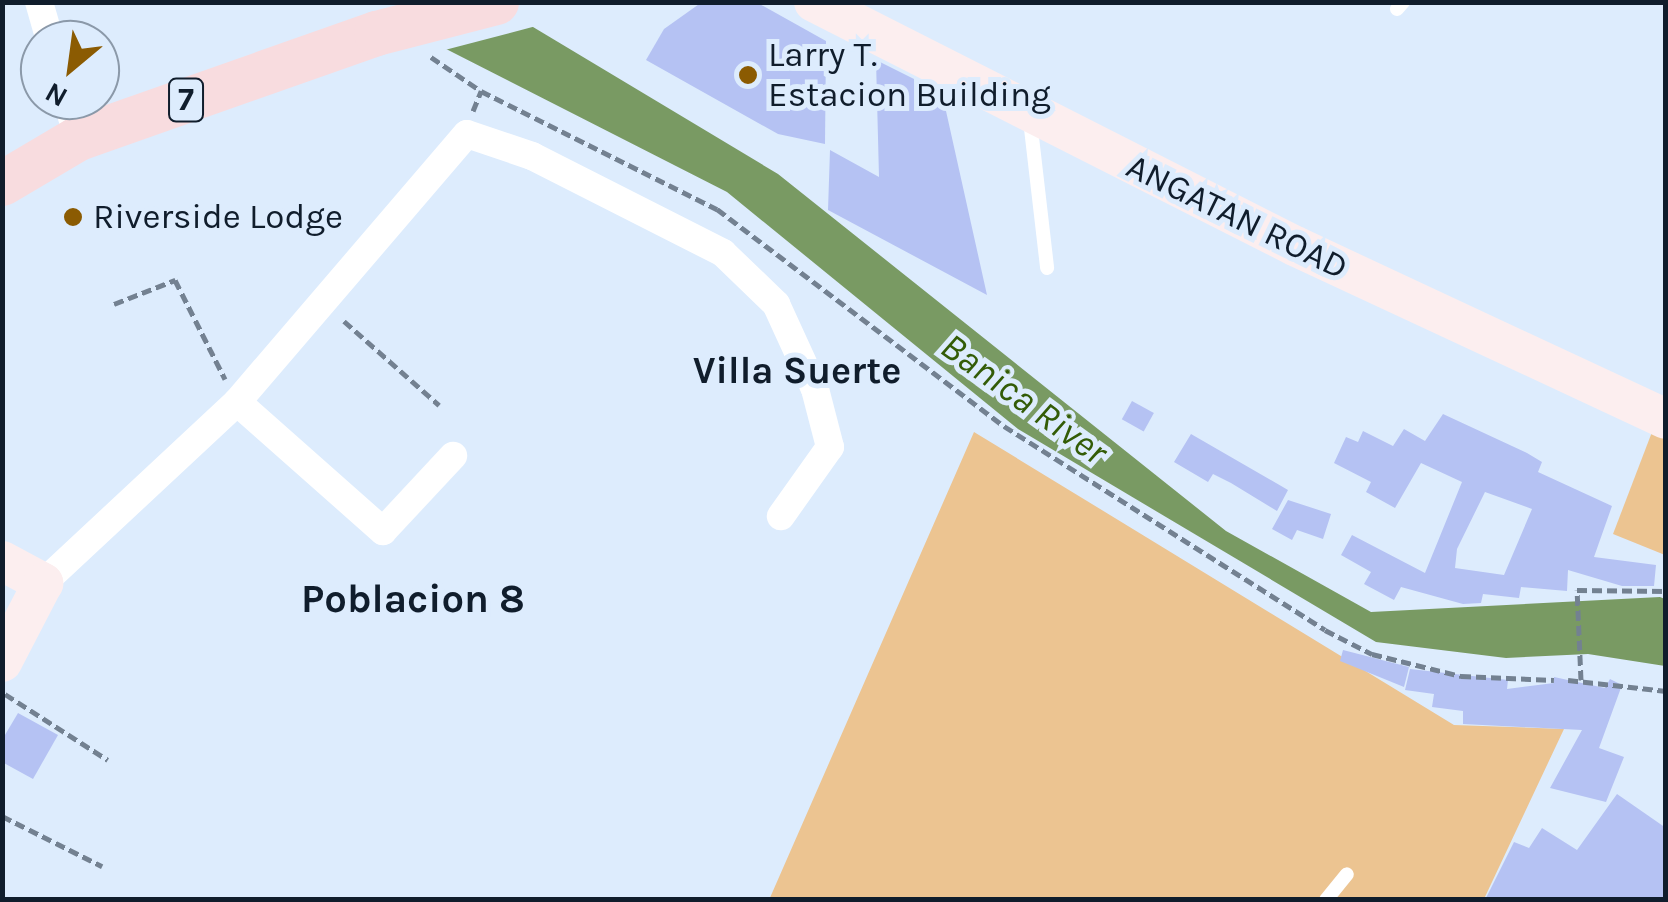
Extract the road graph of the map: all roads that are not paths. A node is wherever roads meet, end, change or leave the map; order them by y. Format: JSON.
{"nodes":[{"id":1,"x":496,"y":2,"type":"edge"},
{"id":2,"x":814,"y":2,"type":"edge"},
{"id":3,"x":120,"y":106,"type":"edge"},
{"id":4,"x":1029,"y":114,"type":"junction"},
{"id":5,"x":72,"y":120,"type":"edge"},
{"id":6,"x":2,"y":182,"type":"edge"},
{"id":7,"x":1047,"y":268,"type":"dead end"},
{"id":8,"x":237,"y":402,"type":"junction"},
{"id":9,"x":1666,"y":419,"type":"edge"},
{"id":10,"x":453,"y":456,"type":"dead end"},
{"id":11,"x":781,"y":516,"type":"dead end"},
{"id":12,"x":2,"y":561,"type":"edge"},
{"id":13,"x":42,"y":582,"type":"junction"},
{"id":14,"x":2,"y":662,"type":"edge"},
{"id":15,"x":1347,"y":874,"type":"dead end"},
{"id":16,"x":1326,"y":900,"type":"edge"}],
"edges":[{"from":1,"to":3,"type":"main road","number":"7"},
{"from":2,"to":4,"type":"main road","name":"ANGATAN ROAD"},
{"from":4,"to":7,"type":"lane"},
{"from":4,"to":9,"type":"main road","name":"ANGATAN ROAD"},
{"from":5,"to":6,"type":"main road","number":"7"},
{"from":8,"to":10,"type":"street"},
{"from":8,"to":11,"type":"street"},
{"from":8,"to":13,"type":"street"},
{"from":12,"to":13,"type":"main road"},
{"from":13,"to":14,"type":"main road"},
{"from":15,"to":16,"type":"lane"}]}
